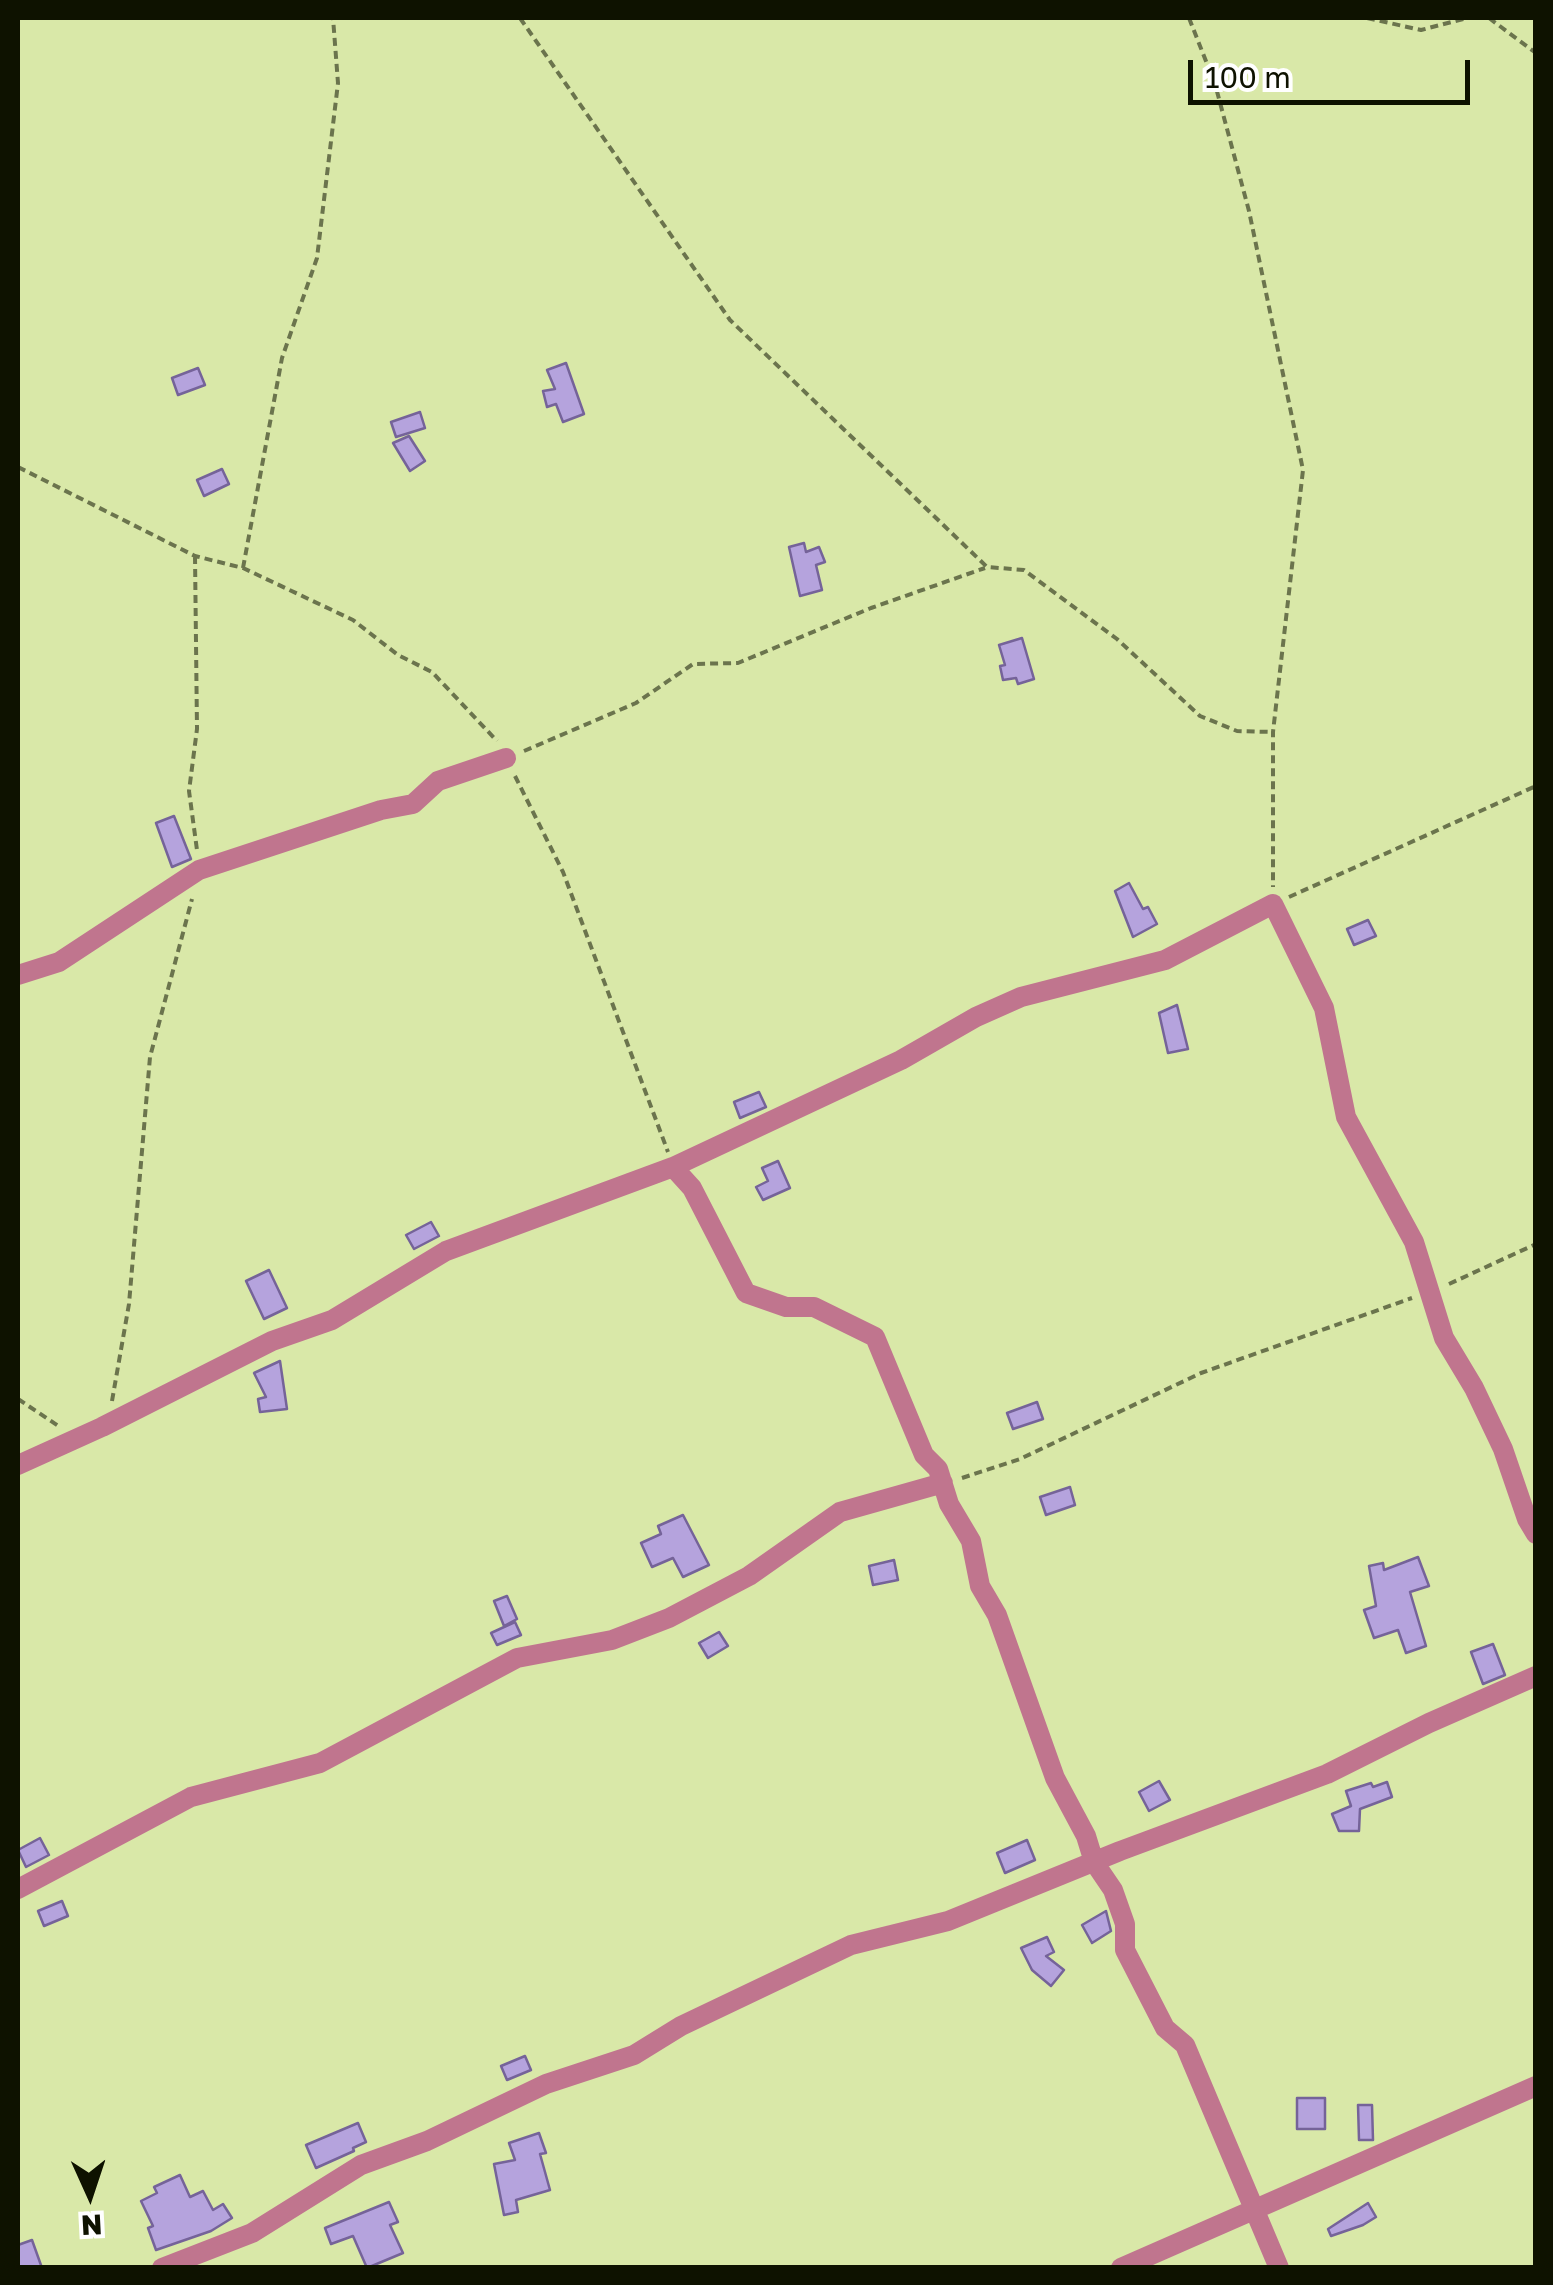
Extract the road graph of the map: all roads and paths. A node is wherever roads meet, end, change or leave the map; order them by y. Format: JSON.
{"nodes":[{"id":1,"x":334,"y":18,"type":"edge"},
{"id":2,"x":520,"y":18,"type":"edge"},
{"id":3,"x":1189,"y":18,"type":"edge"},
{"id":4,"x":1367,"y":18,"type":"edge"},
{"id":5,"x":1467,"y":18,"type":"edge"},
{"id":6,"x":1490,"y":18,"type":"edge"},
{"id":7,"x":1536,"y":53,"type":"edge"},
{"id":8,"x":18,"y":466,"type":"edge"},
{"id":9,"x":195,"y":556,"type":"junction"},
{"id":10,"x":987,"y":567,"type":"junction"},
{"id":11,"x":243,"y":568,"type":"junction"},
{"id":12,"x":1273,"y":732,"type":"junction"},
{"id":13,"x":506,"y":758,"type":"junction"},
{"id":14,"x":1536,"y":786,"type":"edge"},
{"id":15,"x":199,"y":870,"type":"junction"},
{"id":16,"x":1273,"y":904,"type":"junction"},
{"id":17,"x":18,"y":975,"type":"edge"},
{"id":18,"x":674,"y":1167,"type":"junction"},
{"id":19,"x":1536,"y":1244,"type":"edge"},
{"id":20,"x":1430,"y":1292,"type":"junction"},
{"id":21,"x":18,"y":1399,"type":"edge"},
{"id":22,"x":102,"y":1427,"type":"junction"},
{"id":23,"x":76,"y":1439,"type":"junction"},
{"id":24,"x":18,"y":1465,"type":"edge"},
{"id":25,"x":943,"y":1484,"type":"junction"},
{"id":26,"x":1536,"y":1534,"type":"edge"},
{"id":27,"x":1536,"y":1676,"type":"edge"},
{"id":28,"x":1094,"y":1862,"type":"junction"},
{"id":29,"x":18,"y":1888,"type":"edge"},
{"id":30,"x":1536,"y":2086,"type":"edge"},
{"id":31,"x":1253,"y":2209,"type":"junction"},
{"id":32,"x":162,"y":2268,"type":"edge"},
{"id":33,"x":1121,"y":2268,"type":"edge"},
{"id":34,"x":1278,"y":2268,"type":"edge"}],
"edges":[{"from":1,"to":11,"type":"path"},
{"from":2,"to":10,"type":"path"},
{"from":3,"to":12,"type":"path"},
{"from":4,"to":5,"type":"path"},
{"from":6,"to":7,"type":"path"},
{"from":8,"to":9,"type":"path"},
{"from":9,"to":11,"type":"path"},
{"from":9,"to":15,"type":"path"},
{"from":10,"to":12,"type":"path"},
{"from":10,"to":13,"type":"path"},
{"from":11,"to":13,"type":"path"},
{"from":12,"to":16,"type":"path"},
{"from":13,"to":15,"type":"street"},
{"from":13,"to":18,"type":"path"},
{"from":14,"to":16,"type":"path"},
{"from":15,"to":17,"type":"street"},
{"from":15,"to":22,"type":"path"},
{"from":16,"to":18,"type":"street"},
{"from":16,"to":20,"type":"street"},
{"from":18,"to":22,"type":"street"},
{"from":18,"to":25,"type":"street"},
{"from":19,"to":20,"type":"path"},
{"from":20,"to":25,"type":"path"},
{"from":20,"to":26,"type":"street"},
{"from":21,"to":23,"type":"path"},
{"from":22,"to":23,"type":"street"},
{"from":23,"to":24,"type":"street"},
{"from":25,"to":28,"type":"street"},
{"from":25,"to":29,"type":"street"},
{"from":27,"to":28,"type":"street"},
{"from":28,"to":31,"type":"street"},
{"from":28,"to":32,"type":"street"},
{"from":30,"to":31,"type":"street"},
{"from":31,"to":33,"type":"street"},
{"from":31,"to":34,"type":"street"}]}
